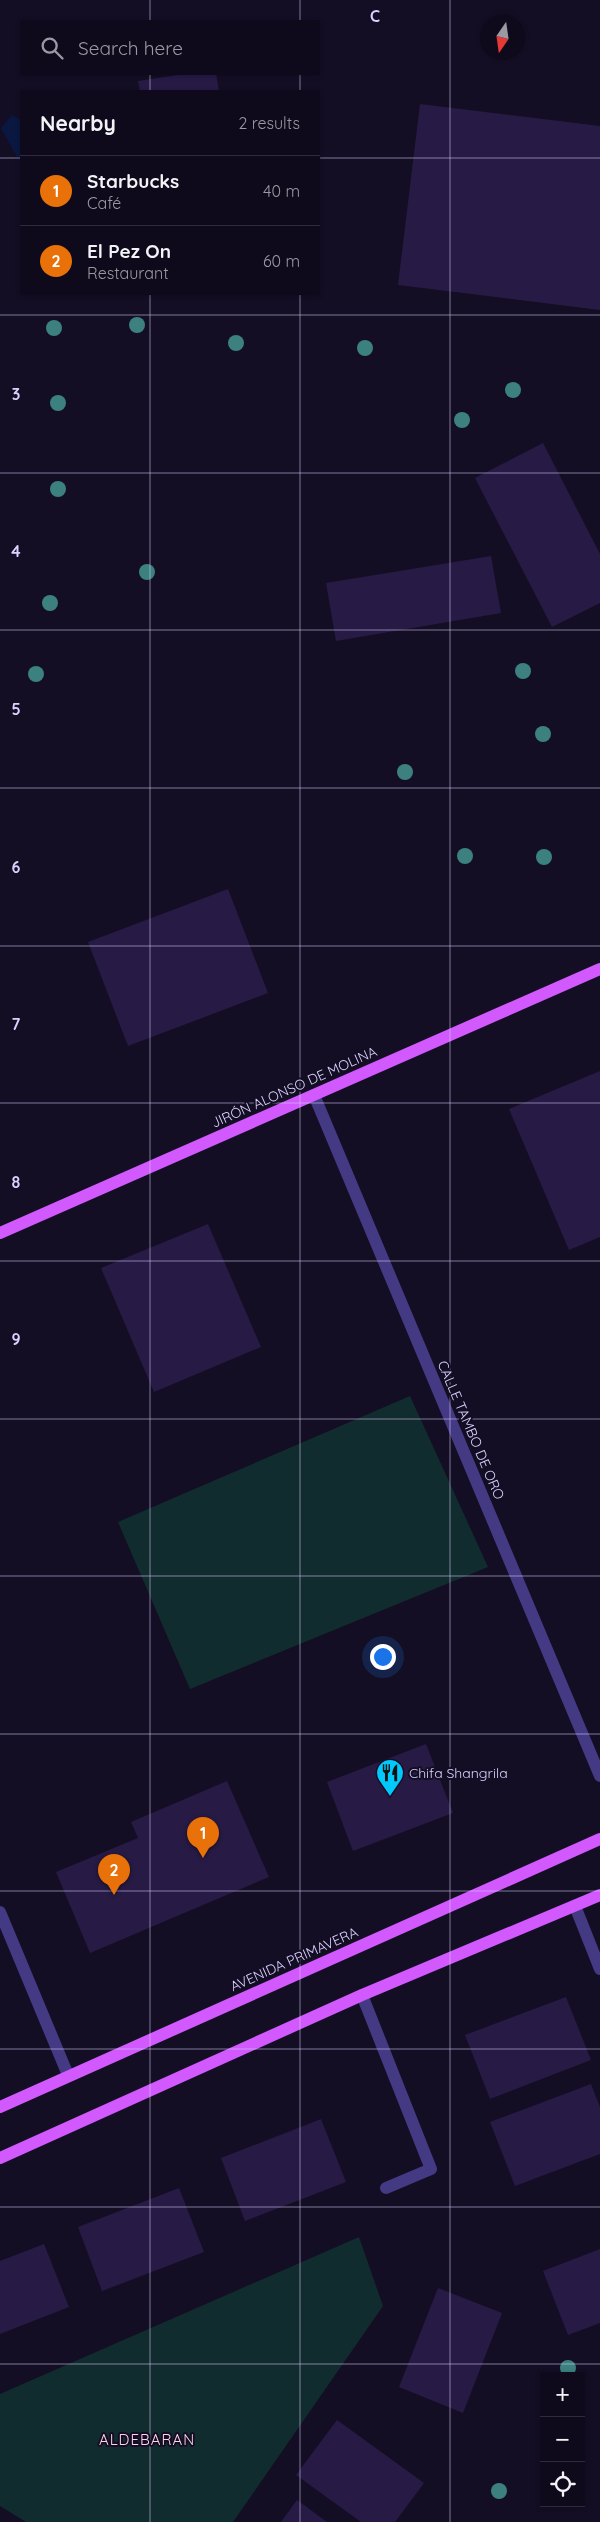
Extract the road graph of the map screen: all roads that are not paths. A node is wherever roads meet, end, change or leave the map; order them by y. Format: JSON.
{"nodes":[{"id":1,"x":600,"y":969,"type":"edge"},
{"id":2,"x":314,"y":1095,"type":"junction"},
{"id":3,"x":0,"y":1233,"type":"edge"},
{"id":4,"x":600,"y":1776,"type":"edge"},
{"id":5,"x":600,"y":1839,"type":"edge"},
{"id":6,"x":600,"y":1895,"type":"edge"},
{"id":7,"x":575,"y":1906,"type":"junction"},
{"id":8,"x":0,"y":1912,"type":"edge"},
{"id":9,"x":600,"y":1969,"type":"edge"},
{"id":10,"x":362,"y":1995,"type":"junction"},
{"id":11,"x":68,"y":2075,"type":"junction"},
{"id":12,"x":0,"y":2107,"type":"edge"},
{"id":13,"x":0,"y":2158,"type":"edge"},
{"id":14,"x":386,"y":2188,"type":"dead end"}],
"edges":[{"from":1,"to":2,"type":"main road","name":"JIRÓN ALONSO DE MOLINA"},
{"from":2,"to":3,"type":"main road","name":"JIRÓN ALONSO DE MOLINA"},
{"from":2,"to":4,"type":"street","name":"CALLE TAMBO DE ORO"},
{"from":5,"to":11,"type":"main road","name":"AVENIDA PRIMAVERA"},
{"from":6,"to":7,"type":"main road"},
{"from":7,"to":9,"type":"street"},
{"from":7,"to":10,"type":"main road"},
{"from":8,"to":11,"type":"street"},
{"from":10,"to":13,"type":"main road"},
{"from":10,"to":14,"type":"street"},
{"from":11,"to":12,"type":"main road","name":"AVENIDA PRIMAVERA"}]}
